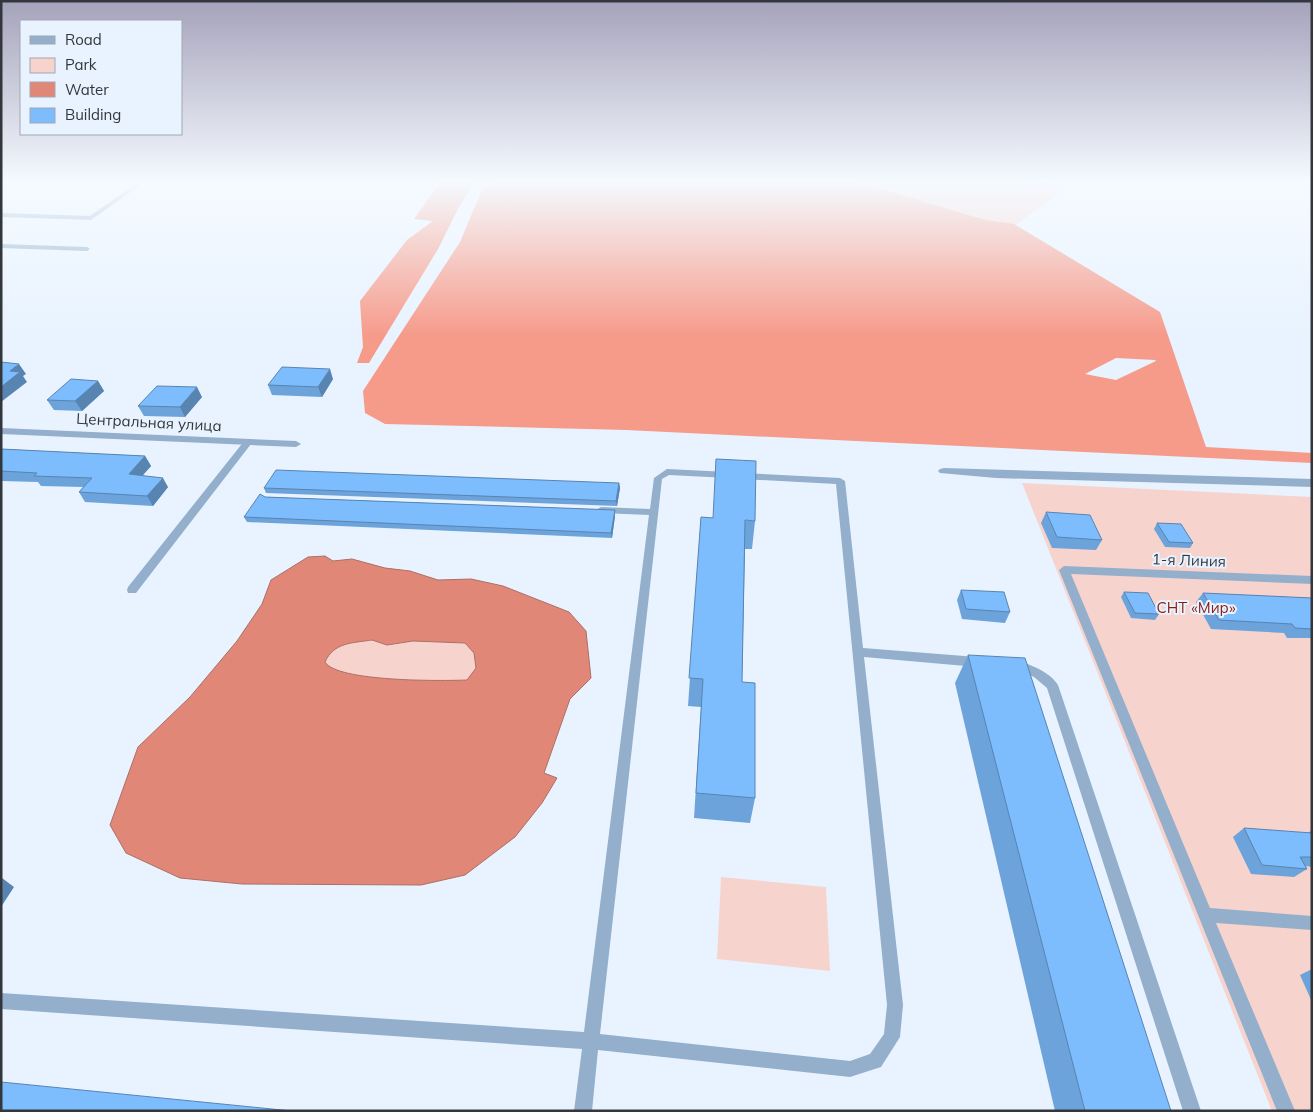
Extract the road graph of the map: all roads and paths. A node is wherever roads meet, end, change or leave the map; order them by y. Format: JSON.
{"nodes":[{"id":1,"x":1,"y":246,"type":"edge"},
{"id":2,"x":87,"y":249,"type":"dead end"},
{"id":3,"x":1,"y":430,"type":"edge"},
{"id":4,"x":248,"y":442,"type":"junction"},
{"id":5,"x":296,"y":444,"type":"dead end"},
{"id":6,"x":944,"y":471,"type":"dead end"},
{"id":7,"x":1312,"y":483,"type":"edge"},
{"id":8,"x":594,"y":510,"type":"edge"},
{"id":9,"x":653,"y":512,"type":"junction"},
{"id":10,"x":1312,"y":580,"type":"edge"},
{"id":11,"x":132,"y":590,"type":"dead end"},
{"id":12,"x":858,"y":652,"type":"junction"},
{"id":13,"x":1206,"y":915,"type":"junction"},
{"id":14,"x":1312,"y":923,"type":"edge"},
{"id":15,"x":1,"y":1001,"type":"edge"},
{"id":16,"x":591,"y":1041,"type":"junction"},
{"id":17,"x":583,"y":1111,"type":"edge"},
{"id":18,"x":1192,"y":1111,"type":"edge"},
{"id":19,"x":1286,"y":1111,"type":"edge"}],
"edges":[{"from":1,"to":2,"type":"lane"},
{"from":3,"to":4,"type":"street","name":"Центральная улица"},
{"from":4,"to":5,"type":"street","name":"Центральная улица"},
{"from":4,"to":11,"type":"lane"},
{"from":6,"to":7,"type":"street"},
{"from":8,"to":9,"type":"lane"},
{"from":9,"to":12,"type":"lane"},
{"from":9,"to":16,"type":"lane"},
{"from":10,"to":13,"type":"lane","name":"1-я Линия"},
{"from":12,"to":16,"type":"lane"},
{"from":12,"to":18,"type":"lane"},
{"from":13,"to":14,"type":"lane"},
{"from":13,"to":19,"type":"lane"},
{"from":15,"to":16,"type":"lane"},
{"from":16,"to":17,"type":"lane"}]}
